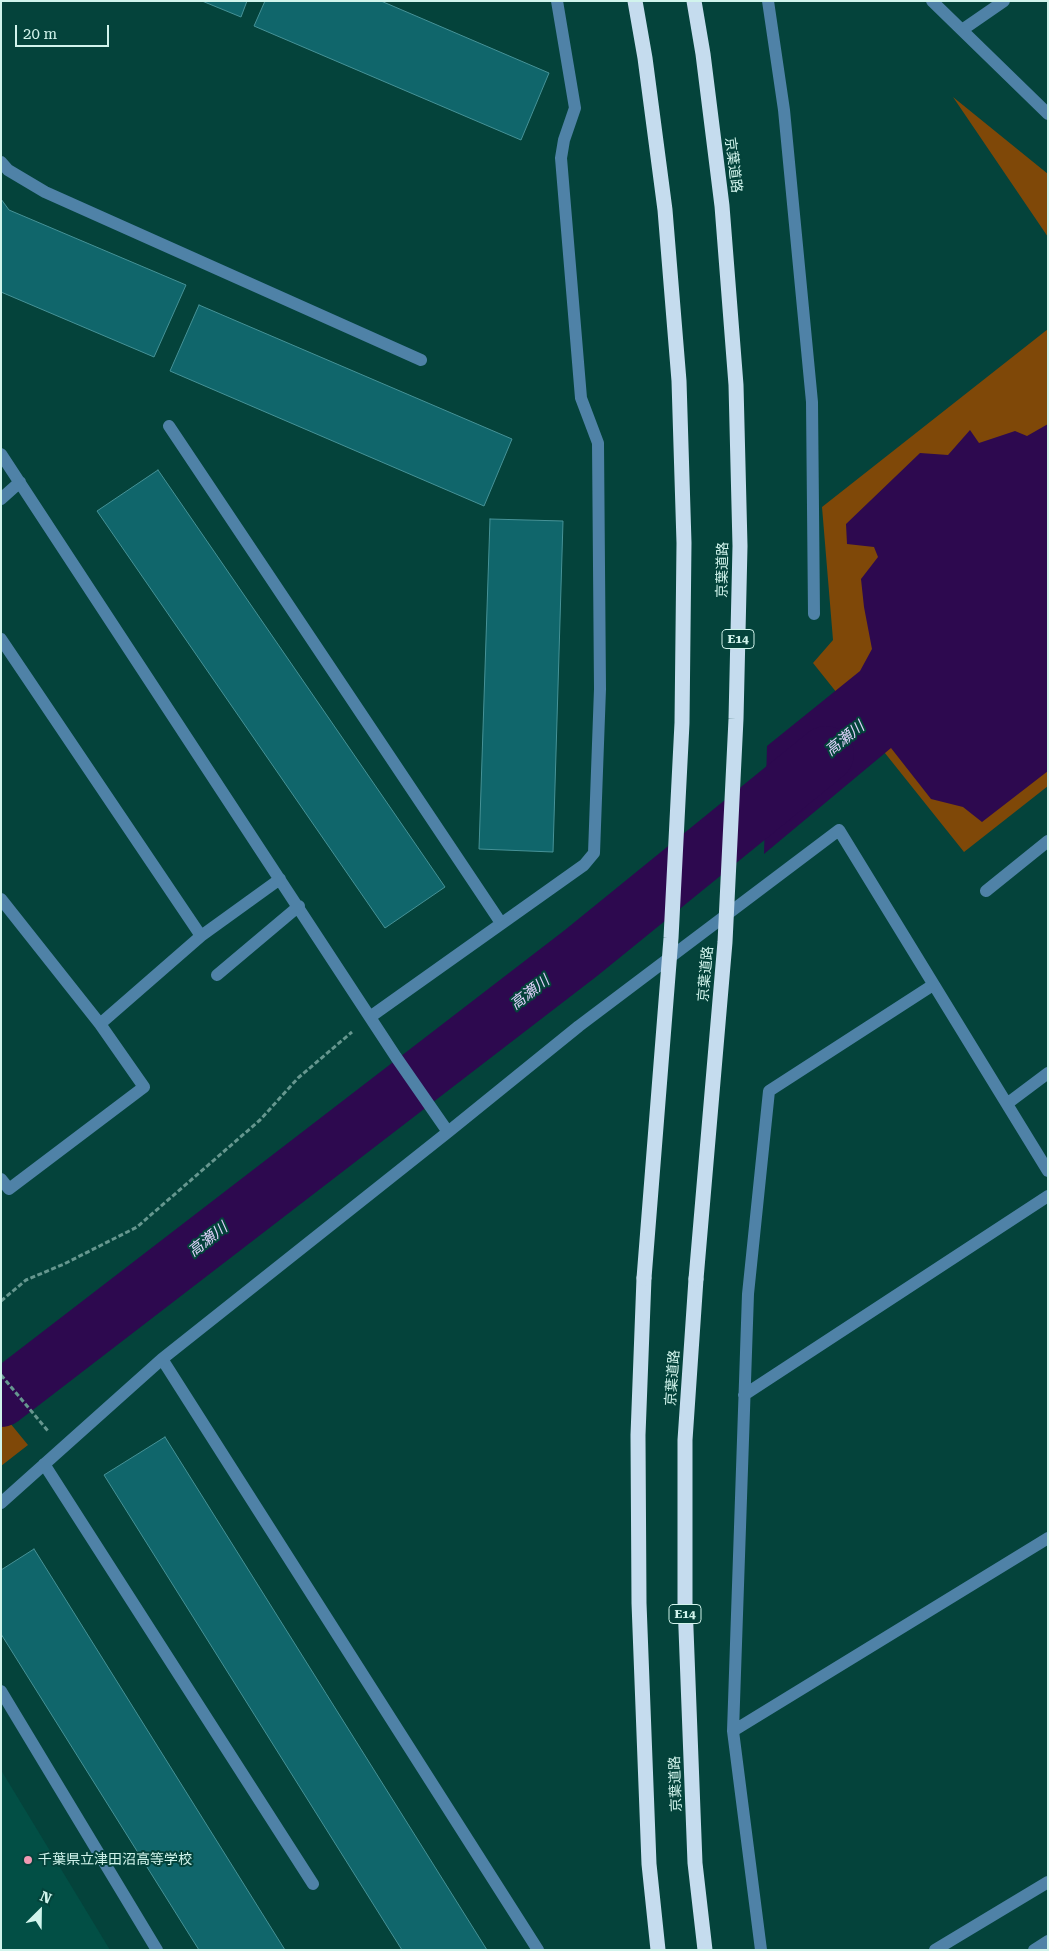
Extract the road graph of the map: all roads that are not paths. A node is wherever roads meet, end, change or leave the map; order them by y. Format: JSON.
{"nodes":[{"id":1,"x":557,"y":1,"type":"edge"},
{"id":2,"x":636,"y":1,"type":"edge"},
{"id":3,"x":694,"y":1,"type":"edge"},
{"id":4,"x":768,"y":1,"type":"edge"},
{"id":5,"x":932,"y":1,"type":"edge"},
{"id":6,"x":1004,"y":1,"type":"edge"},
{"id":7,"x":962,"y":30,"type":"junction"},
{"id":8,"x":1048,"y":114,"type":"edge"},
{"id":9,"x":1,"y":162,"type":"edge"},
{"id":10,"x":421,"y":360,"type":"dead end"},
{"id":11,"x":169,"y":426,"type":"dead end"},
{"id":12,"x":1,"y":454,"type":"edge"},
{"id":13,"x":20,"y":482,"type":"junction"},
{"id":14,"x":1,"y":499,"type":"edge"},
{"id":15,"x":814,"y":614,"type":"dead end"},
{"id":16,"x":1,"y":638,"type":"edge"},
{"id":17,"x":1048,"y":841,"type":"edge"},
{"id":18,"x":280,"y":879,"type":"junction"},
{"id":19,"x":986,"y":891,"type":"dead end"},
{"id":20,"x":1,"y":899,"type":"edge"},
{"id":21,"x":299,"y":906,"type":"junction"},
{"id":22,"x":501,"y":924,"type":"junction"},
{"id":23,"x":201,"y":936,"type":"junction"},
{"id":24,"x":217,"y":975,"type":"dead end"},
{"id":25,"x":933,"y":984,"type":"junction"},
{"id":26,"x":370,"y":1018,"type":"junction"},
{"id":27,"x":100,"y":1024,"type":"junction"},
{"id":28,"x":1048,"y":1073,"type":"edge"},
{"id":29,"x":1008,"y":1103,"type":"junction"},
{"id":30,"x":448,"y":1132,"type":"junction"},
{"id":31,"x":1048,"y":1171,"type":"edge"},
{"id":32,"x":1,"y":1179,"type":"edge"},
{"id":33,"x":1048,"y":1196,"type":"edge"},
{"id":34,"x":162,"y":1359,"type":"junction"},
{"id":35,"x":744,"y":1395,"type":"junction"},
{"id":36,"x":44,"y":1464,"type":"junction"},
{"id":37,"x":1,"y":1503,"type":"edge"},
{"id":38,"x":1048,"y":1538,"type":"edge"},
{"id":39,"x":1,"y":1691,"type":"edge"},
{"id":40,"x":733,"y":1731,"type":"junction"},
{"id":41,"x":1048,"y":1882,"type":"edge"},
{"id":42,"x":313,"y":1884,"type":"dead end"},
{"id":43,"x":1048,"y":1941,"type":"edge"},
{"id":44,"x":157,"y":1950,"type":"edge"},
{"id":45,"x":538,"y":1950,"type":"edge"},
{"id":46,"x":658,"y":1950,"type":"edge"},
{"id":47,"x":705,"y":1950,"type":"edge"},
{"id":48,"x":761,"y":1950,"type":"edge"},
{"id":49,"x":935,"y":1950,"type":"edge"},
{"id":50,"x":1034,"y":1950,"type":"edge"}],
"edges":[{"from":1,"to":22,"type":"street"},
{"from":2,"to":46,"type":"highway","bridge":true},
{"from":3,"to":47,"type":"highway","name":"京葉道路","number":"E14","bridge":true},
{"from":4,"to":15,"type":"street"},
{"from":5,"to":7,"type":"street"},
{"from":6,"to":7,"type":"street"},
{"from":7,"to":8,"type":"street"},
{"from":9,"to":10,"type":"street"},
{"from":11,"to":22,"type":"street"},
{"from":12,"to":13,"type":"street"},
{"from":13,"to":14,"type":"street"},
{"from":13,"to":18,"type":"street"},
{"from":16,"to":23,"type":"street"},
{"from":17,"to":19,"type":"street"},
{"from":18,"to":21,"type":"street"},
{"from":18,"to":23,"type":"street"},
{"from":20,"to":27,"type":"street"},
{"from":21,"to":24,"type":"street"},
{"from":21,"to":26,"type":"street"},
{"from":22,"to":26,"type":"street"},
{"from":23,"to":27,"type":"street"},
{"from":25,"to":29,"type":"street"},
{"from":25,"to":30,"type":"street"},
{"from":25,"to":35,"type":"street"},
{"from":26,"to":30,"type":"street"},
{"from":27,"to":32,"type":"street"},
{"from":28,"to":29,"type":"street"},
{"from":29,"to":31,"type":"street"},
{"from":30,"to":34,"type":"street"},
{"from":33,"to":35,"type":"street"},
{"from":34,"to":36,"type":"street"},
{"from":34,"to":45,"type":"street"},
{"from":35,"to":40,"type":"street"},
{"from":36,"to":37,"type":"street"},
{"from":36,"to":42,"type":"street"},
{"from":38,"to":40,"type":"street"},
{"from":39,"to":44,"type":"street"},
{"from":40,"to":48,"type":"street"},
{"from":41,"to":49,"type":"street"},
{"from":43,"to":50,"type":"street"}]}
